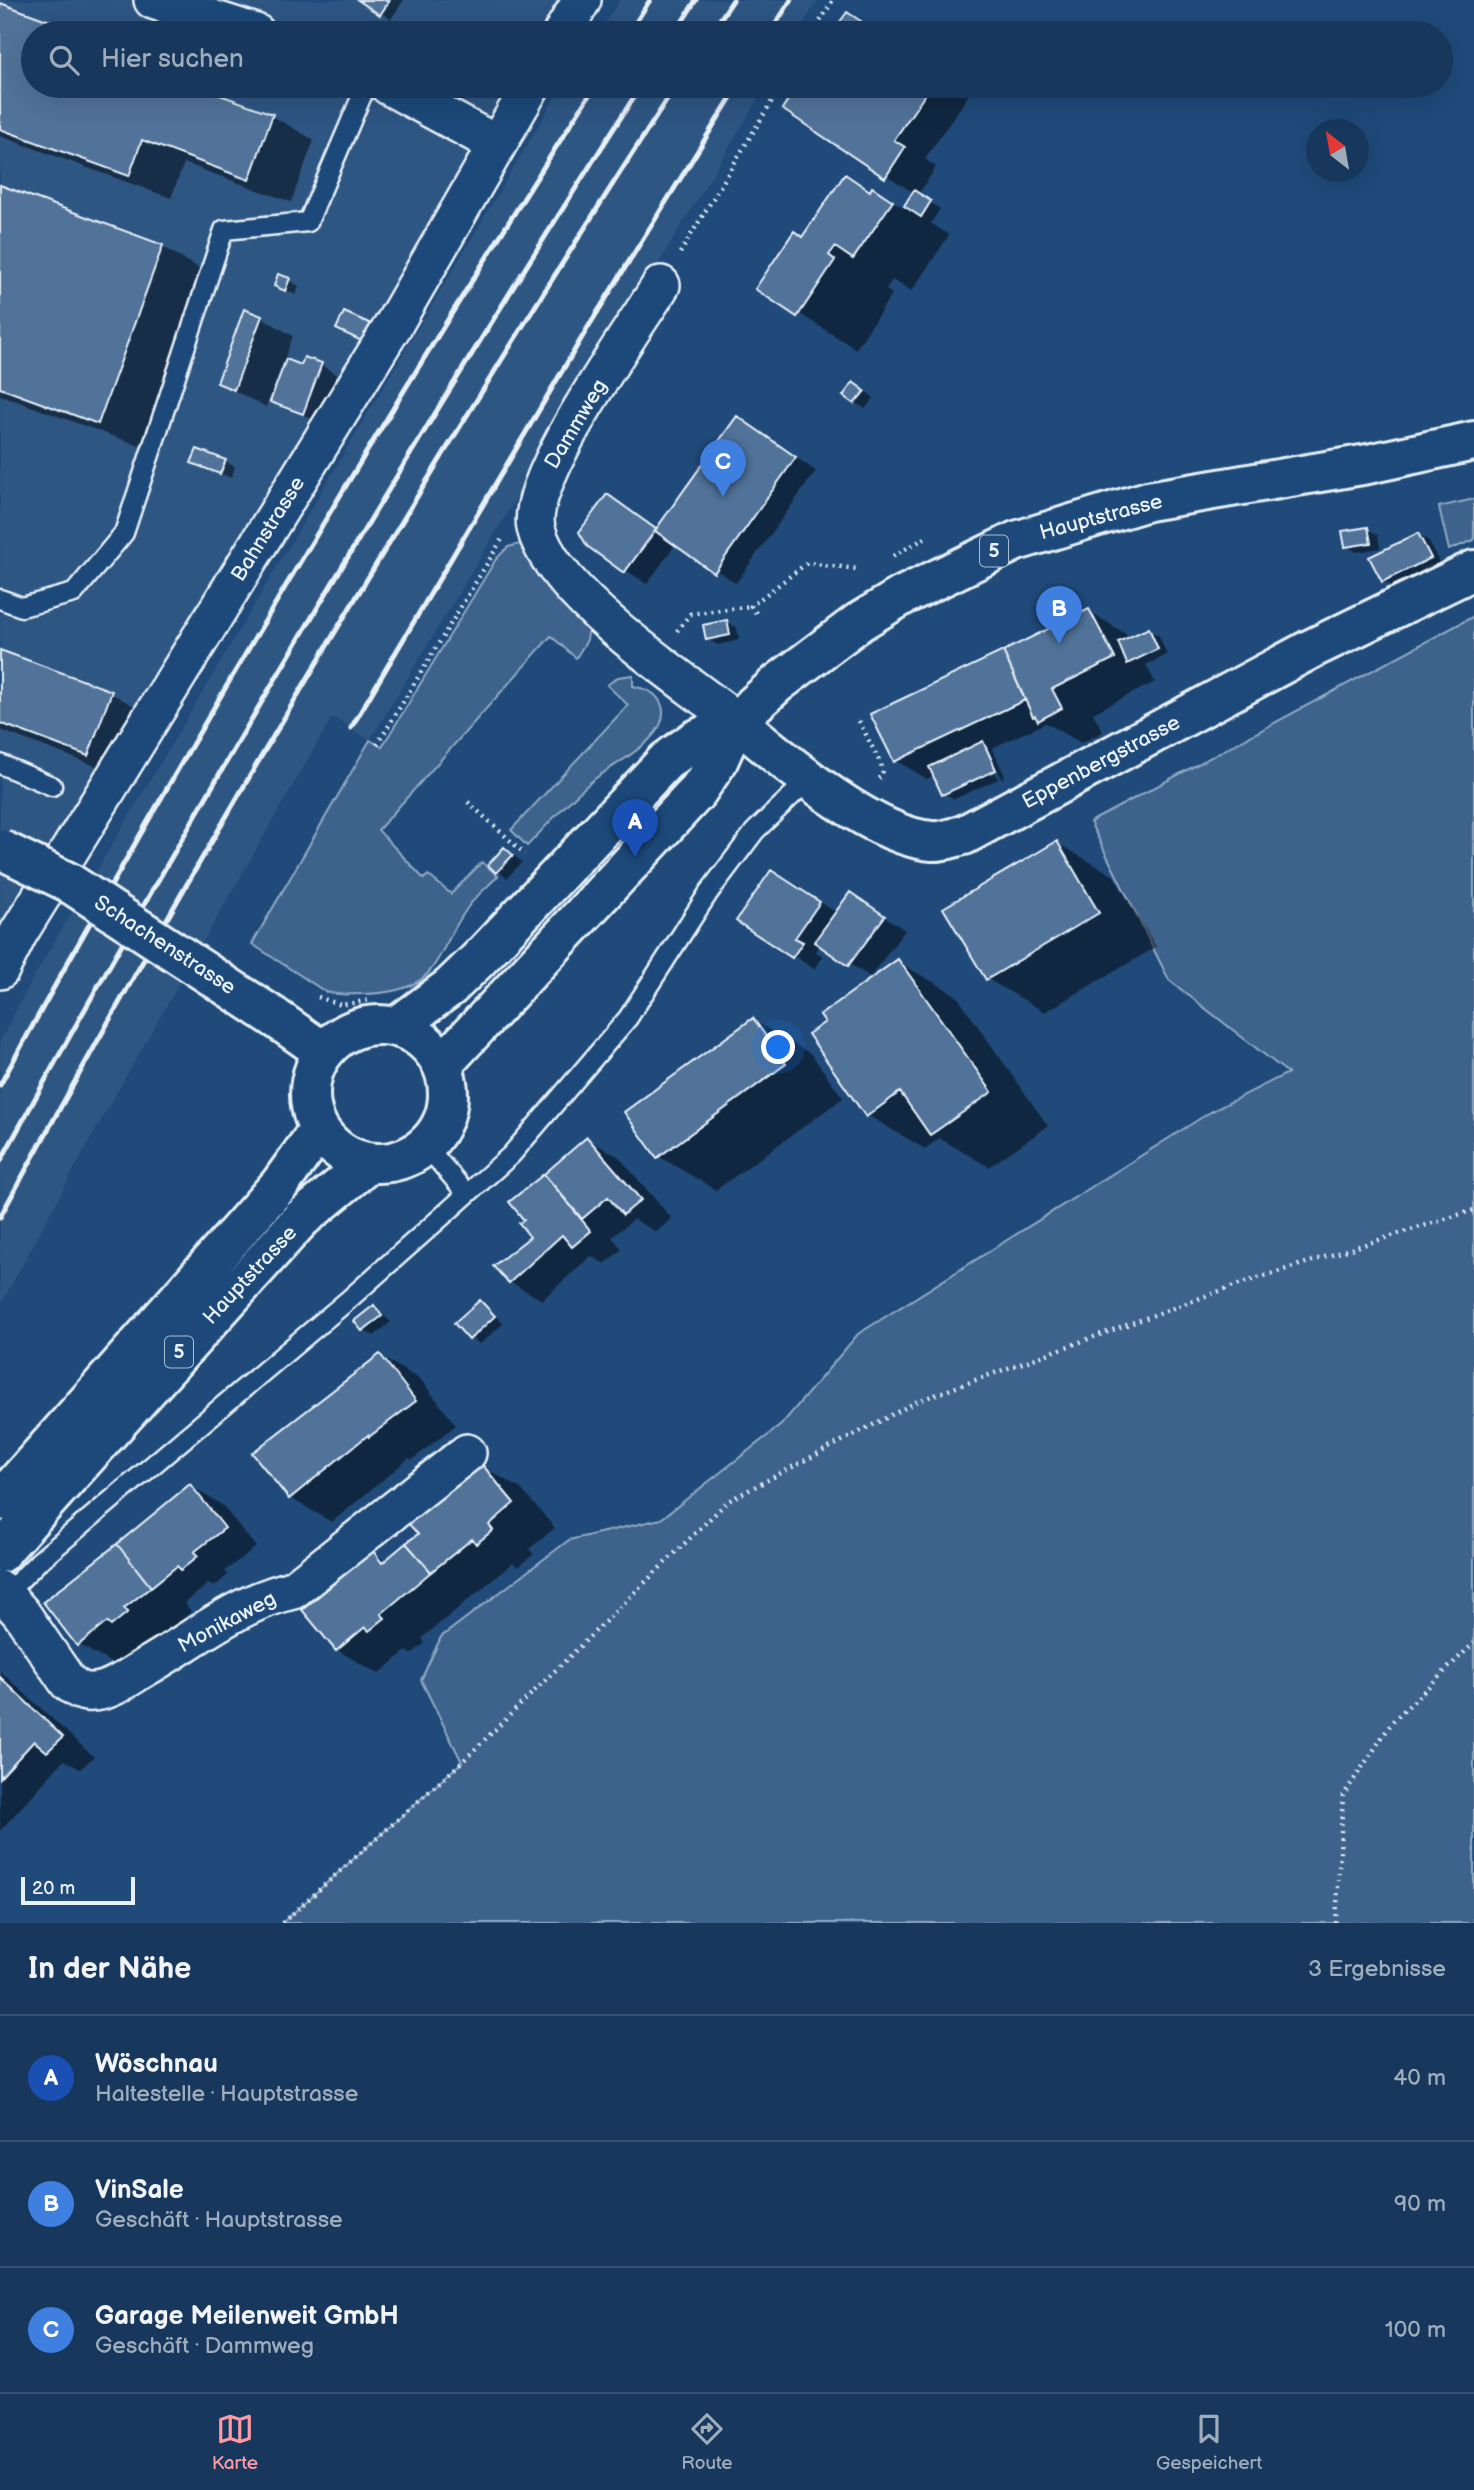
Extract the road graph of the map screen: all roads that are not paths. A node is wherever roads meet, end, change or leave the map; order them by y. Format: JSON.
{"nodes":[{"id":1,"x":153,"y":0,"type":"edge"},
{"id":2,"x":582,"y":0,"type":"edge"},
{"id":3,"x":219,"y":21,"type":"edge"},
{"id":4,"x":569,"y":21,"type":"edge"},
{"id":5,"x":361,"y":98,"type":"edge"},
{"id":6,"x":411,"y":98,"type":"edge"},
{"id":7,"x":524,"y":98,"type":"edge"},
{"id":8,"x":496,"y":144,"type":"junction"},
{"id":9,"x":661,"y":285,"type":"road end"},
{"id":10,"x":1474,"y":440,"type":"edge"},
{"id":11,"x":1474,"y":570,"type":"edge"},
{"id":12,"x":0,"y":599,"type":"edge"},
{"id":13,"x":736,"y":721,"type":"junction"},
{"id":14,"x":0,"y":764,"type":"edge"},
{"id":15,"x":807,"y":781,"type":"junction"},
{"id":16,"x":52,"y":786,"type":"dead end"},
{"id":17,"x":0,"y":849,"type":"edge"},
{"id":18,"x":0,"y":970,"type":"edge"},
{"id":19,"x":396,"y":1027,"type":"junction"},
{"id":20,"x":324,"y":1052,"type":"junction"},
{"id":21,"x":442,"y":1065,"type":"junction"},
{"id":22,"x":319,"y":1130,"type":"junction"},
{"id":23,"x":425,"y":1145,"type":"junction"},
{"id":24,"x":369,"y":1163,"type":"junction"},
{"id":25,"x":467,"y":1194,"type":"junction"},
{"id":26,"x":467,"y":1452,"type":"dead end"},
{"id":27,"x":0,"y":1501,"type":"edge"},
{"id":28,"x":0,"y":1553,"type":"edge"},
{"id":29,"x":3,"y":1592,"type":"edge"}],
"edges":[{"from":1,"to":3,"type":"street"},
{"from":2,"to":4,"type":"street"},
{"from":5,"to":12,"type":"lane"},
{"from":6,"to":8,"type":"street"},
{"from":7,"to":8,"type":"street","name":"Bahnstrasse"},
{"from":8,"to":18,"type":"street","name":"Bahnstrasse"},
{"from":9,"to":13,"type":"street","name":"Dammweg"},
{"from":10,"to":13,"type":"main road","name":"Hauptstrasse","number":"5"},
{"from":11,"to":15,"type":"main road","name":"Eppenbergstrasse"},
{"from":13,"to":15,"type":"main road","name":"Eppenbergstrasse"},
{"from":13,"to":19,"type":"main road","name":"Hauptstrasse","number":"5"},
{"from":13,"to":21,"type":"main road","name":"Hauptstrasse","number":"5"},
{"from":14,"to":16,"type":"lane"},
{"from":15,"to":25,"type":"lane"},
{"from":17,"to":20,"type":"main road","name":"Schachenstrasse","bridge":true},
{"from":19,"to":20,"type":"main road"},
{"from":19,"to":21,"type":"main road"},
{"from":20,"to":22,"type":"main road"},
{"from":21,"to":23,"type":"main road"},
{"from":22,"to":24,"type":"main road"},
{"from":22,"to":27,"type":"main road","name":"Hauptstrasse","number":"5"},
{"from":23,"to":24,"type":"main road"},
{"from":23,"to":25,"type":"lane"},
{"from":24,"to":28,"type":"main road","name":"Hauptstrasse","number":"5"},
{"from":25,"to":29,"type":"lane"},
{"from":26,"to":29,"type":"street","name":"Monikaweg"}]}
